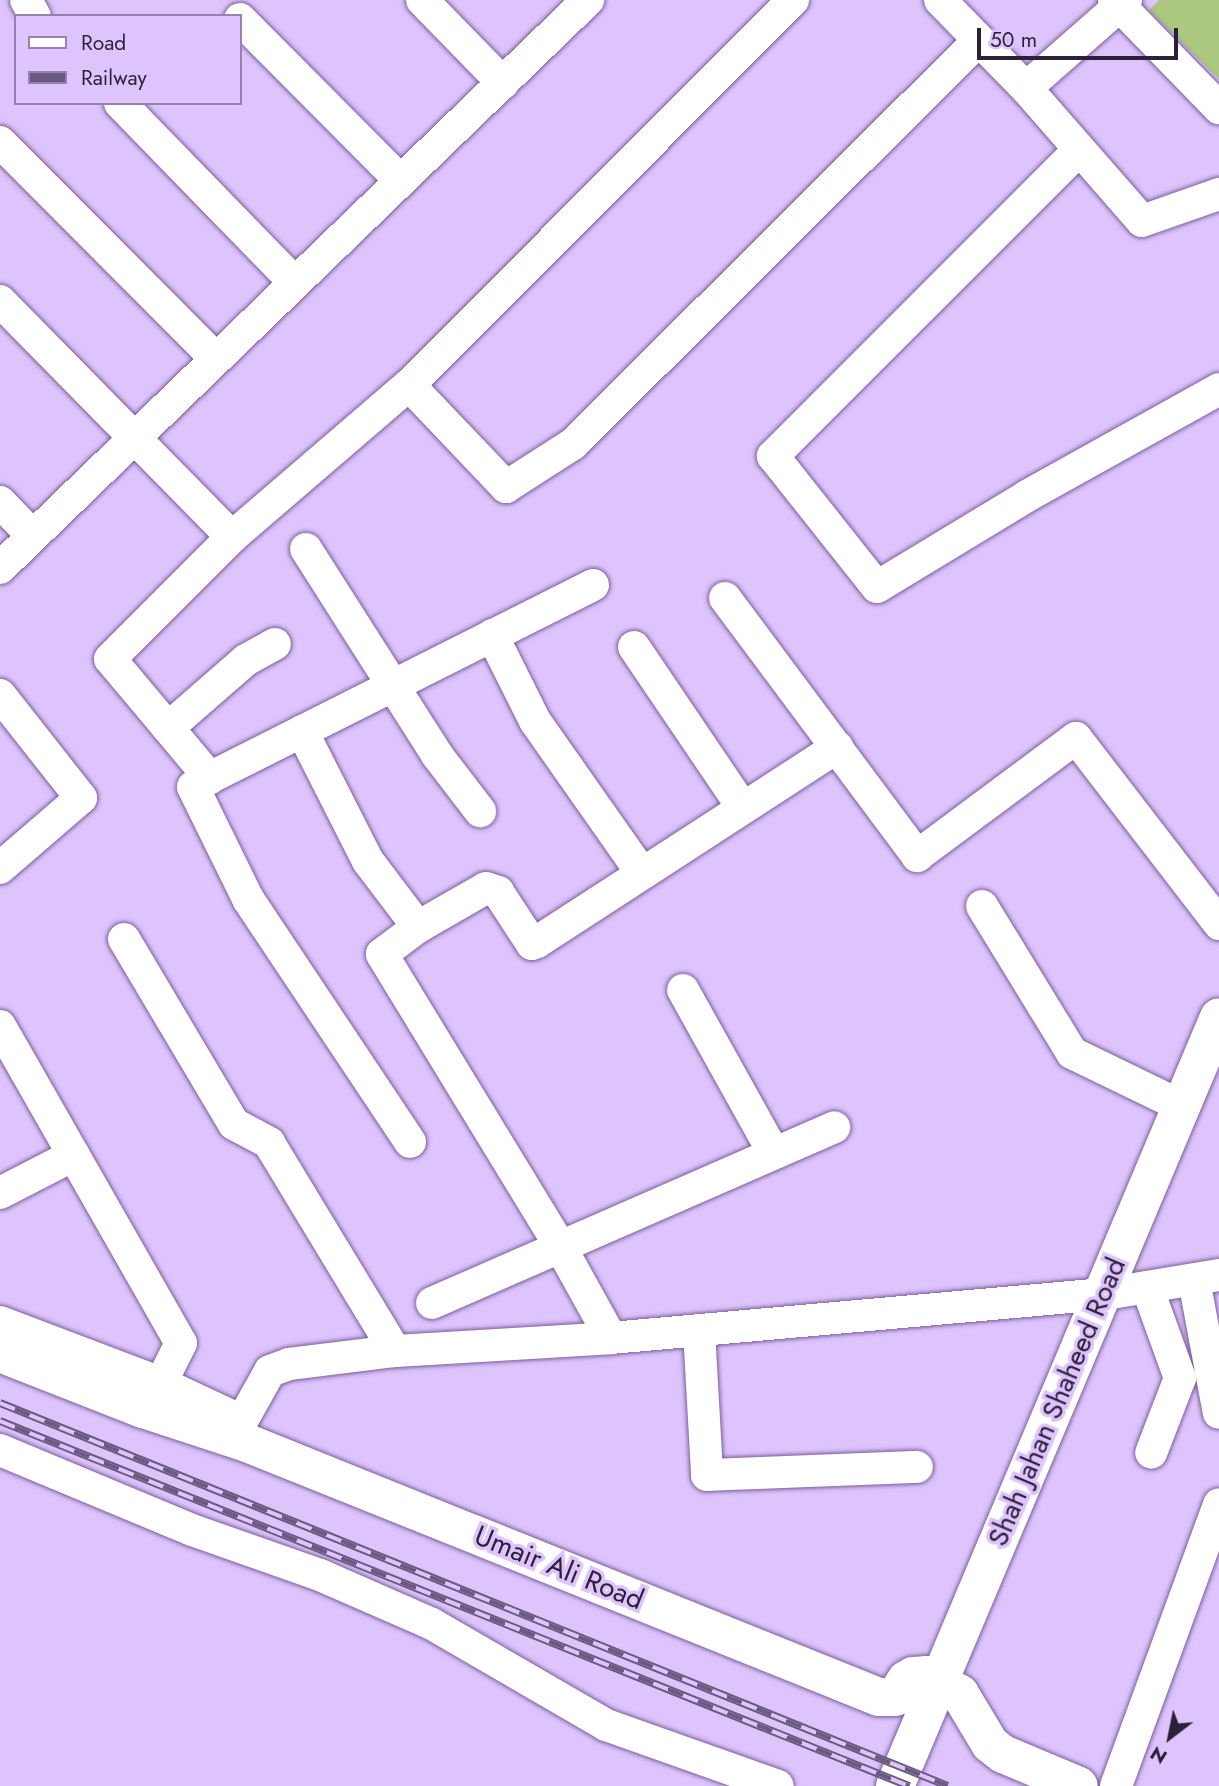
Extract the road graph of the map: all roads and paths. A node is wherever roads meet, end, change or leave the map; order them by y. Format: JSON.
{"nodes":[{"id":1,"x":221,"y":0,"type":"edge"},
{"id":2,"x":422,"y":0,"type":"edge"},
{"id":3,"x":588,"y":0,"type":"edge"},
{"id":4,"x":793,"y":0,"type":"edge"},
{"id":5,"x":940,"y":0,"type":"edge"},
{"id":6,"x":1120,"y":2,"type":"edge"},
{"id":7,"x":235,"y":14,"type":"edge"},
{"id":8,"x":242,"y":21,"type":"edge"},
{"id":9,"x":979,"y":40,"type":"junction"},
{"id":10,"x":503,"y":83,"type":"junction"},
{"id":11,"x":1026,"y":88,"type":"junction"},
{"id":12,"x":122,"y":105,"type":"edge"},
{"id":13,"x":1219,"y":108,"type":"edge"},
{"id":14,"x":0,"y":142,"type":"edge"},
{"id":15,"x":1079,"y":150,"type":"junction"},
{"id":16,"x":401,"y":181,"type":"junction"},
{"id":17,"x":1219,"y":194,"type":"edge"},
{"id":18,"x":295,"y":283,"type":"junction"},
{"id":19,"x":0,"y":300,"type":"edge"},
{"id":20,"x":216,"y":359,"type":"junction"},
{"id":21,"x":409,"y":385,"type":"junction"},
{"id":22,"x":1219,"y":389,"type":"edge"},
{"id":23,"x":136,"y":437,"type":"junction"},
{"id":24,"x":0,"y":502,"type":"edge"},
{"id":25,"x":33,"y":536,"type":"junction"},
{"id":26,"x":232,"y":537,"type":"junction"},
{"id":27,"x":306,"y":549,"type":"dead end"},
{"id":28,"x":0,"y":568,"type":"edge"},
{"id":29,"x":593,"y":584,"type":"dead end"},
{"id":30,"x":725,"y":598,"type":"dead end"},
{"id":31,"x":492,"y":635,"type":"junction"},
{"id":32,"x":275,"y":644,"type":"dead end"},
{"id":33,"x":634,"y":648,"type":"dead end"},
{"id":34,"x":395,"y":685,"type":"junction"},
{"id":35,"x":0,"y":695,"type":"edge"},
{"id":36,"x":168,"y":728,"type":"junction"},
{"id":37,"x":302,"y":731,"type":"junction"},
{"id":38,"x":837,"y":747,"type":"junction"},
{"id":39,"x":210,"y":778,"type":"junction"},
{"id":40,"x":743,"y":808,"type":"junction"},
{"id":41,"x":480,"y":811,"type":"dead end"},
{"id":42,"x":1,"y":864,"type":"edge"},
{"id":43,"x":642,"y":873,"type":"junction"},
{"id":44,"x":982,"y":906,"type":"dead end"},
{"id":45,"x":1219,"y":924,"type":"edge"},
{"id":46,"x":418,"y":927,"type":"junction"},
{"id":47,"x":124,"y":939,"type":"dead end"},
{"id":48,"x":683,"y":990,"type":"dead end"},
{"id":49,"x":1219,"y":1017,"type":"edge"},
{"id":50,"x":0,"y":1026,"type":"edge"},
{"id":51,"x":1183,"y":1107,"type":"junction"},
{"id":52,"x":834,"y":1127,"type":"dead end"},
{"id":53,"x":410,"y":1142,"type":"dead end"},
{"id":54,"x":773,"y":1152,"type":"junction"},
{"id":55,"x":74,"y":1155,"type":"junction"},
{"id":56,"x":0,"y":1193,"type":"edge"},
{"id":57,"x":560,"y":1246,"type":"junction"},
{"id":58,"x":1206,"y":1278,"type":"edge"},
{"id":59,"x":1147,"y":1287,"type":"junction"},
{"id":60,"x":1105,"y":1294,"type":"junction"},
{"id":61,"x":432,"y":1303,"type":"dead end"},
{"id":62,"x":0,"y":1322,"type":"edge"},
{"id":63,"x":699,"y":1330,"type":"junction"},
{"id":64,"x":611,"y":1338,"type":"junction"},
{"id":65,"x":395,"y":1351,"type":"junction"},
{"id":66,"x":0,"y":1353,"type":"edge"},
{"id":67,"x":161,"y":1383,"type":"junction"},
{"id":68,"x":1219,"y":1413,"type":"edge"},
{"id":69,"x":245,"y":1432,"type":"junction"},
{"id":70,"x":1151,"y":1453,"type":"dead end"},
{"id":71,"x":4,"y":1457,"type":"edge"},
{"id":72,"x":917,"y":1467,"type":"dead end"},
{"id":73,"x":1219,"y":1504,"type":"edge"},
{"id":74,"x":939,"y":1681,"type":"junction"},
{"id":75,"x":778,"y":1786,"type":"edge"},
{"id":76,"x":895,"y":1786,"type":"edge"},
{"id":77,"x":1079,"y":1786,"type":"edge"},
{"id":78,"x":1116,"y":1786,"type":"edge"}],
"edges":[{"from":1,"to":7,"type":"street"},
{"from":2,"to":10,"type":"street"},
{"from":3,"to":10,"type":"street"},
{"from":4,"to":21,"type":"street"},
{"from":5,"to":9,"type":"street"},
{"from":6,"to":11,"type":"street"},
{"from":6,"to":13,"type":"street"},
{"from":8,"to":16,"type":"street"},
{"from":9,"to":11,"type":"street"},
{"from":9,"to":21,"type":"street"},
{"from":10,"to":16,"type":"street"},
{"from":11,"to":15,"type":"street"},
{"from":12,"to":18,"type":"street"},
{"from":14,"to":20,"type":"street"},
{"from":15,"to":17,"type":"street"},
{"from":15,"to":22,"type":"street"},
{"from":16,"to":18,"type":"street"},
{"from":18,"to":20,"type":"street"},
{"from":19,"to":23,"type":"street"},
{"from":20,"to":23,"type":"street"},
{"from":21,"to":26,"type":"street"},
{"from":23,"to":25,"type":"street"},
{"from":23,"to":26,"type":"street"},
{"from":24,"to":25,"type":"street"},
{"from":25,"to":28,"type":"street"},
{"from":26,"to":36,"type":"street"},
{"from":27,"to":34,"type":"street"},
{"from":29,"to":31,"type":"street"},
{"from":30,"to":38,"type":"street"},
{"from":31,"to":34,"type":"street"},
{"from":31,"to":43,"type":"street"},
{"from":32,"to":36,"type":"street"},
{"from":33,"to":40,"type":"street"},
{"from":34,"to":37,"type":"street"},
{"from":34,"to":41,"type":"street"},
{"from":35,"to":42,"type":"street"},
{"from":36,"to":39,"type":"street"},
{"from":37,"to":39,"type":"street"},
{"from":37,"to":46,"type":"street"},
{"from":38,"to":40,"type":"street"},
{"from":38,"to":45,"type":"street"},
{"from":39,"to":53,"type":"street"},
{"from":40,"to":43,"type":"street"},
{"from":43,"to":46,"type":"street"},
{"from":44,"to":51,"type":"street"},
{"from":46,"to":57,"type":"street"},
{"from":47,"to":65,"type":"street"},
{"from":48,"to":54,"type":"street"},
{"from":49,"to":51,"type":"street","name":"Shah Jahan Shaheed Road"},
{"from":50,"to":55,"type":"street"},
{"from":51,"to":60,"type":"street","name":"Shah Jahan Shaheed Road"},
{"from":52,"to":54,"type":"street"},
{"from":54,"to":57,"type":"street"},
{"from":55,"to":56,"type":"street"},
{"from":55,"to":67,"type":"street"},
{"from":57,"to":61,"type":"street"},
{"from":57,"to":64,"type":"street"},
{"from":58,"to":59,"type":"street"},
{"from":58,"to":68,"type":"street"},
{"from":59,"to":60,"type":"street"},
{"from":59,"to":70,"type":"street"},
{"from":60,"to":63,"type":"street"},
{"from":60,"to":74,"type":"street","name":"Shah Jahan Shaheed Road"},
{"from":62,"to":67,"type":"street"},
{"from":63,"to":64,"type":"street"},
{"from":63,"to":72,"type":"street"},
{"from":64,"to":65,"type":"street"},
{"from":65,"to":69,"type":"street"},
{"from":66,"to":69,"type":"street","name":"Umair Ali Road"},
{"from":67,"to":69,"type":"street"},
{"from":69,"to":74,"type":"street","name":"Umair Ali Road"},
{"from":71,"to":75,"type":"street"},
{"from":73,"to":78,"type":"street"},
{"from":74,"to":76,"type":"street","name":"Shah Jahan Shaheed Road"},
{"from":74,"to":77,"type":"street"}]}
